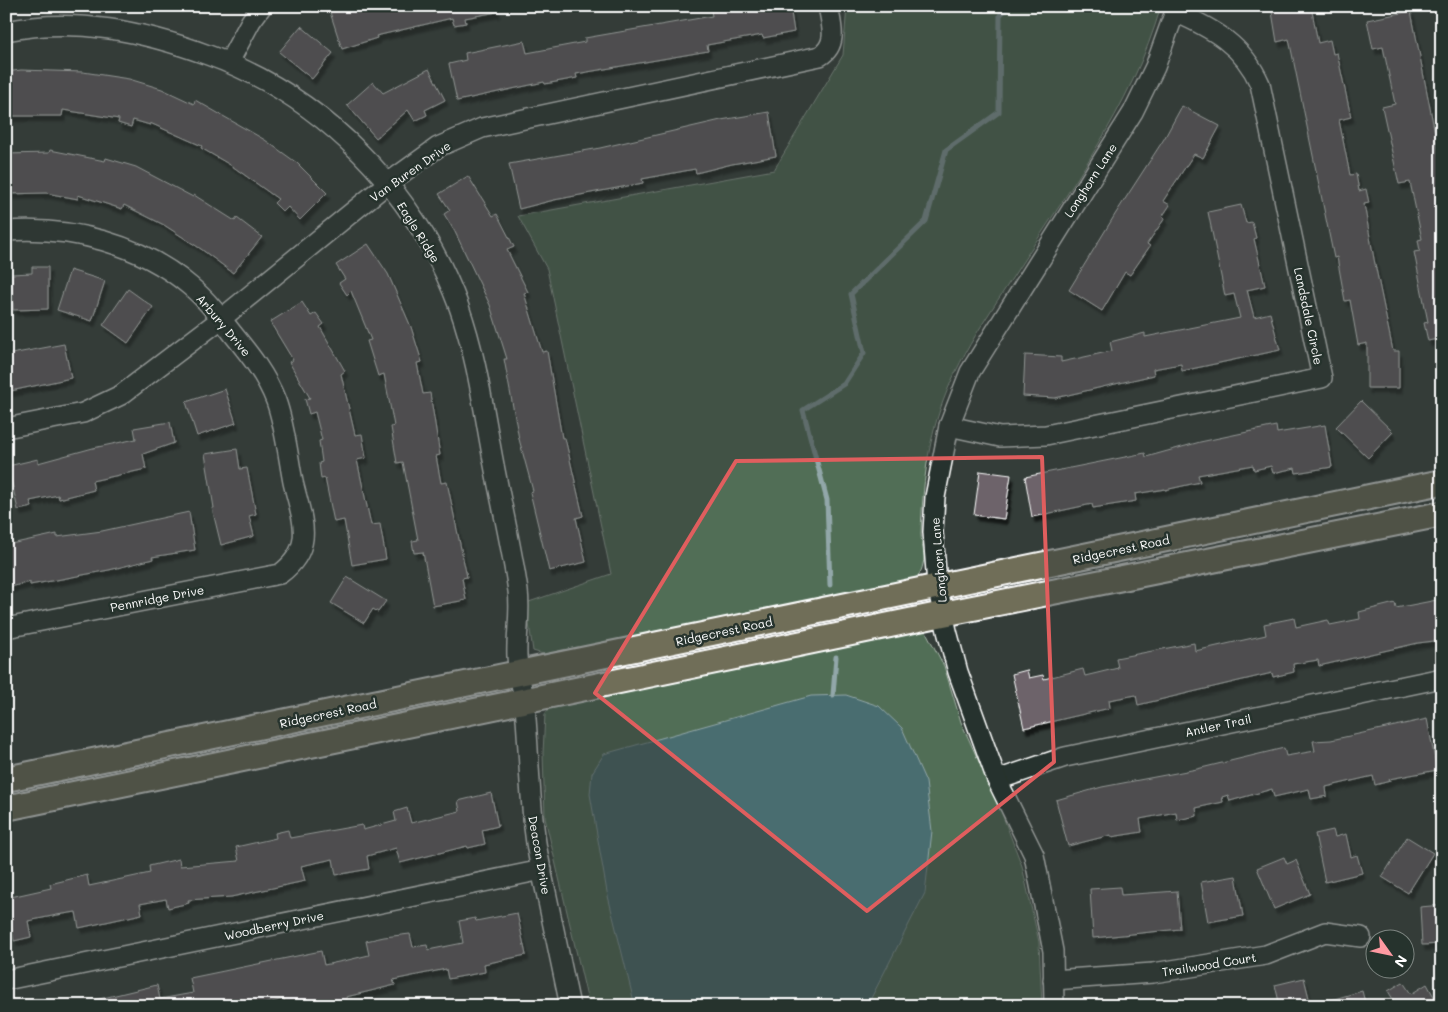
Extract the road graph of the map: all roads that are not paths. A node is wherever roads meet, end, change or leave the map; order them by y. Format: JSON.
{"nodes":[{"id":1,"x":262,"y":6,"type":"edge"},
{"id":2,"x":828,"y":6,"type":"edge"},
{"id":3,"x":1176,"y":9,"type":"edge"},
{"id":4,"x":6,"y":31,"type":"edge"},
{"id":5,"x":229,"y":62,"type":"junction"},
{"id":6,"x":388,"y":183,"type":"junction"},
{"id":7,"x":6,"y":231,"type":"edge"},
{"id":8,"x":221,"y":319,"type":"junction"},
{"id":9,"x":949,"y":426,"type":"junction"},
{"id":10,"x":6,"y":428,"type":"edge"},
{"id":11,"x":1442,"y":482,"type":"edge"},
{"id":12,"x":1442,"y":514,"type":"edge"},
{"id":13,"x":300,"y":554,"type":"joint"},
{"id":14,"x":938,"y":586,"type":"junction"},
{"id":15,"x":943,"y":614,"type":"junction"},
{"id":16,"x":6,"y":628,"type":"edge"},
{"id":17,"x":519,"y":674,"type":"junction"},
{"id":18,"x":1442,"y":678,"type":"edge"},
{"id":19,"x":524,"y":702,"type":"junction"},
{"id":20,"x":6,"y":779,"type":"edge"},
{"id":21,"x":997,"y":780,"type":"junction"},
{"id":22,"x":6,"y":808,"type":"edge"},
{"id":23,"x":542,"y":870,"type":"junction"},
{"id":24,"x":1361,"y":937,"type":"dead end"},
{"id":25,"x":6,"y":980,"type":"edge"},
{"id":26,"x":1053,"y":980,"type":"junction"},
{"id":27,"x":570,"y":1006,"type":"edge"},
{"id":28,"x":1054,"y":1006,"type":"edge"}],
"edges":[{"from":1,"to":5,"type":"street"},
{"from":2,"to":6,"type":"street","name":"Van Buren Drive"},
{"from":3,"to":9,"type":"street","name":"Longhorn Lane"},
{"from":3,"to":9,"type":"street","name":"Landsdale Circle"},
{"from":4,"to":5,"type":"street","name":"Eagle Ridge"},
{"from":5,"to":6,"type":"street","name":"Eagle Ridge"},
{"from":6,"to":8,"type":"street","name":"Van Buren Drive"},
{"from":6,"to":17,"type":"street","name":"Eagle Ridge"},
{"from":7,"to":8,"type":"street","name":"Arbury Drive"},
{"from":8,"to":10,"type":"street","name":"Van Buren Drive"},
{"from":8,"to":13,"type":"street","name":"Arbury Drive"},
{"from":9,"to":14,"type":"street","name":"Longhorn Lane"},
{"from":11,"to":14,"type":"main road","name":"Ridgecrest Road"},
{"from":12,"to":15,"type":"main road"},
{"from":13,"to":16,"type":"street","name":"Pennridge Drive"},
{"from":14,"to":15,"type":"street","name":"Longhorn Lane"},
{"from":14,"to":17,"type":"main road","name":"Ridgecrest Road"},
{"from":15,"to":19,"type":"main road"},
{"from":15,"to":21,"type":"street","name":"Longhorn Lane"},
{"from":17,"to":19,"type":"street","name":"Deacon Drive"},
{"from":17,"to":20,"type":"main road","name":"Ridgecrest Road"},
{"from":18,"to":21,"type":"street","name":"Antler Trail"},
{"from":19,"to":22,"type":"main road"},
{"from":19,"to":23,"type":"street","name":"Deacon Drive"},
{"from":21,"to":26,"type":"street","name":"Longhorn Lane"},
{"from":23,"to":25,"type":"street","name":"Woodberry Drive"},
{"from":23,"to":27,"type":"street","name":"Deacon Drive"},
{"from":24,"to":26,"type":"street","name":"Trailwood Court"},
{"from":26,"to":28,"type":"street","name":"Longhorn Lane"}]}
